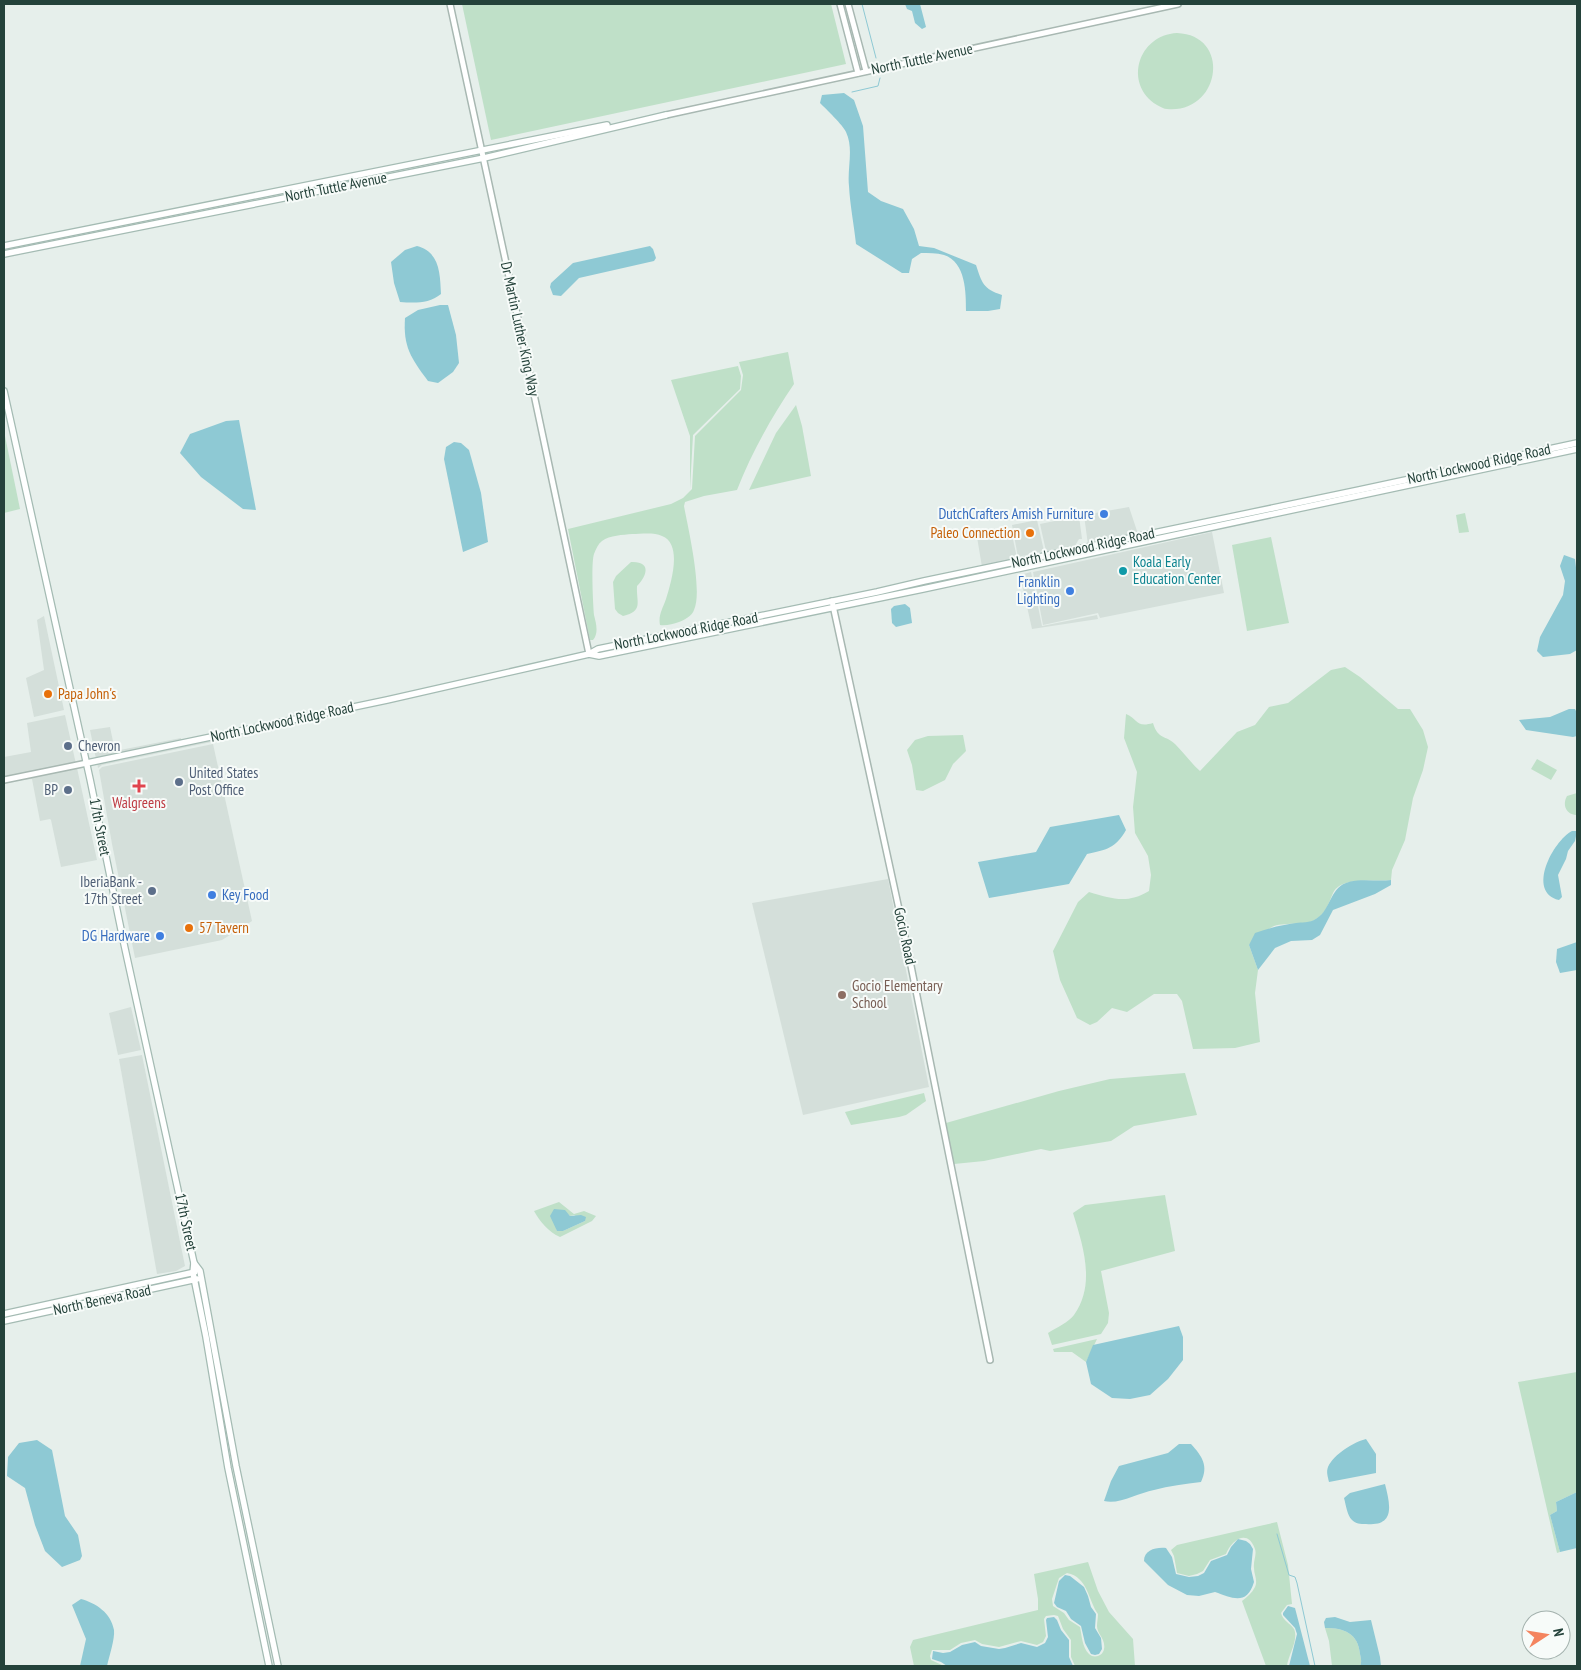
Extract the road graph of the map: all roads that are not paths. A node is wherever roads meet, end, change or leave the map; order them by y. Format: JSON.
{"nodes":[{"id":1,"x":450,"y":4,"type":"edge"},
{"id":2,"x":840,"y":4,"type":"edge"},
{"id":3,"x":848,"y":4,"type":"edge"},
{"id":4,"x":1178,"y":4,"type":"edge"},
{"id":5,"x":866,"y":71,"type":"junction"},
{"id":6,"x":858,"y":73,"type":"junction"},
{"id":7,"x":666,"y":115,"type":"junction"},
{"id":8,"x":482,"y":150,"type":"junction"},
{"id":9,"x":484,"y":158,"type":"junction"},
{"id":10,"x":4,"y":246,"type":"edge"},
{"id":11,"x":4,"y":254,"type":"edge"},
{"id":12,"x":4,"y":391,"type":"edge"},
{"id":13,"x":1577,"y":443,"type":"edge"},
{"id":14,"x":1577,"y":449,"type":"edge"},
{"id":15,"x":922,"y":584,"type":"junction"},
{"id":16,"x":833,"y":604,"type":"junction"},
{"id":17,"x":589,"y":654,"type":"junction"},
{"id":18,"x":86,"y":763,"type":"junction"},
{"id":19,"x":4,"y":780,"type":"edge"},
{"id":20,"x":194,"y":1263,"type":"junction"},
{"id":21,"x":200,"y":1271,"type":"joint"},
{"id":22,"x":196,"y":1277,"type":"junction"},
{"id":23,"x":4,"y":1314,"type":"edge"},
{"id":24,"x":4,"y":1321,"type":"edge"},
{"id":25,"x":990,"y":1360,"type":"dead end"},
{"id":26,"x":270,"y":1666,"type":"edge"},
{"id":27,"x":278,"y":1666,"type":"edge"}],
"edges":[{"from":1,"to":8,"type":"street","name":"Dr Martin Luther King Way"},
{"from":2,"to":6,"type":"street"},
{"from":3,"to":5,"type":"street"},
{"from":4,"to":5,"type":"street","name":"North Tuttle Avenue"},
{"from":5,"to":6,"type":"street","name":"North Tuttle Avenue"},
{"from":6,"to":7,"type":"street","name":"North Tuttle Avenue"},
{"from":7,"to":8,"type":"main road","name":"North Tuttle Avenue"},
{"from":7,"to":9,"type":"main road","name":"North Tuttle Avenue"},
{"from":8,"to":9,"type":"street","name":"Dr Martin Luther King Way"},
{"from":8,"to":10,"type":"main road","name":"North Tuttle Avenue"},
{"from":9,"to":11,"type":"main road","name":"North Tuttle Avenue"},
{"from":9,"to":17,"type":"street","name":"Dr Martin Luther King Way"},
{"from":12,"to":18,"type":"main road","name":"17th Street"},
{"from":13,"to":15,"type":"main road","name":"North Lockwood Ridge Road"},
{"from":14,"to":15,"type":"main road","name":"North Lockwood Ridge Road"},
{"from":15,"to":16,"type":"main road","name":"North Lockwood Ridge Road"},
{"from":15,"to":16,"type":"main road","name":"North Lockwood Ridge Road"},
{"from":16,"to":17,"type":"main road","name":"North Lockwood Ridge Road"},
{"from":16,"to":25,"type":"street","name":"Gocio Road"},
{"from":17,"to":18,"type":"main road","name":"North Lockwood Ridge Road"},
{"from":18,"to":19,"type":"street","name":"North Lockwood Ridge Road"},
{"from":18,"to":20,"type":"main road","name":"17th Street"},
{"from":20,"to":21,"type":"main road","name":"17th Street"},
{"from":20,"to":22,"type":"main road","name":"17th Street"},
{"from":21,"to":22,"type":"main road","name":"North Beneva Road"},
{"from":22,"to":23,"type":"main road","name":"North Beneva Road"},
{"from":22,"to":24,"type":"main road","name":"North Beneva Road"},
{"from":22,"to":26,"type":"main road","name":"17th Street"},
{"from":22,"to":27,"type":"main road","name":"17th Street"}]}
